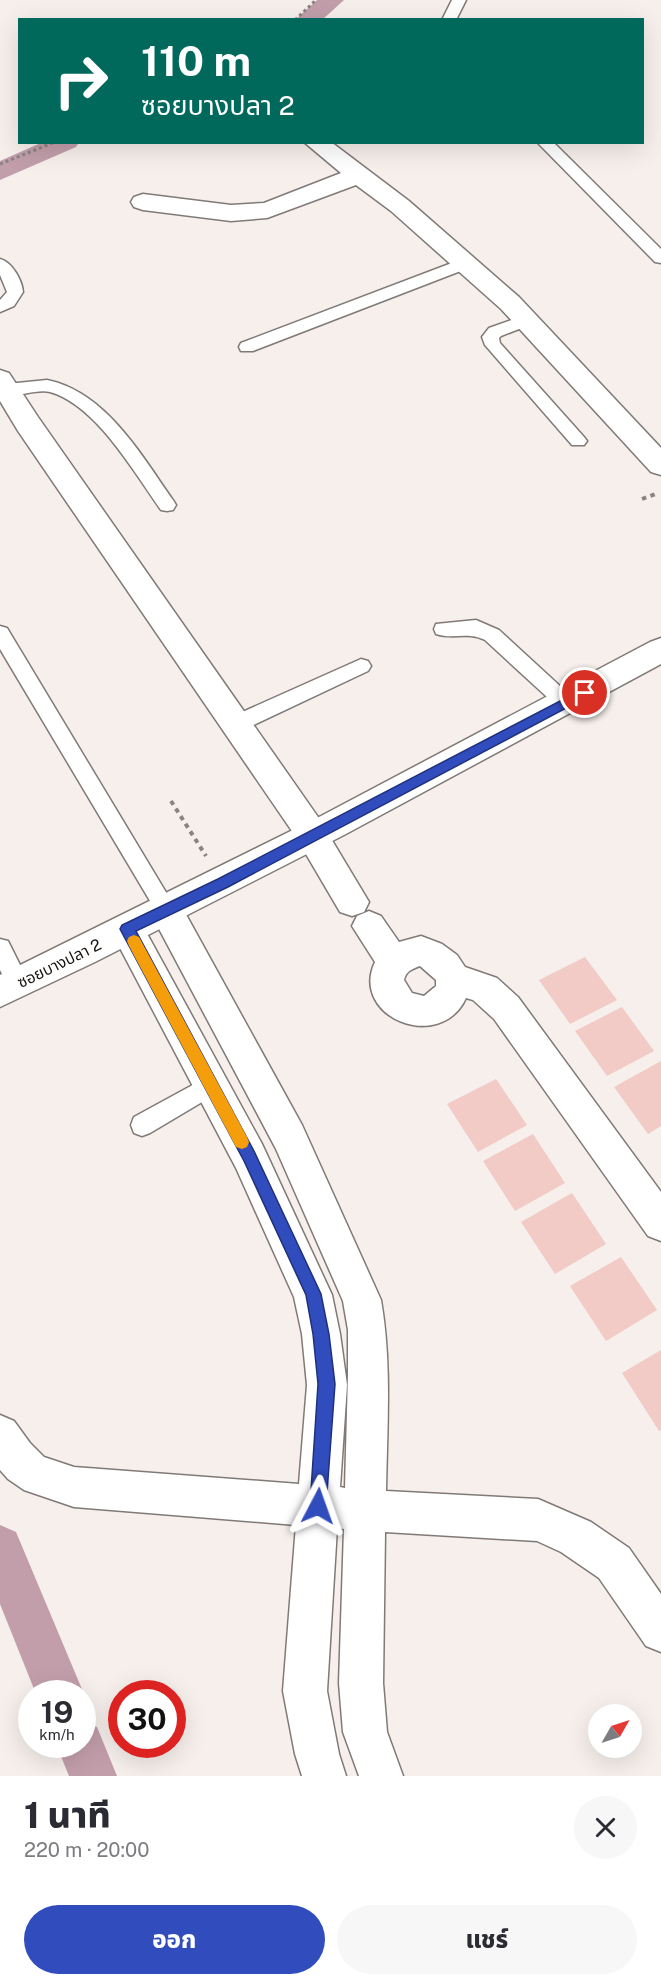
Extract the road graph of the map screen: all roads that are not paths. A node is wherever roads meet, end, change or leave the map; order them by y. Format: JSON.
{"nodes":[{"id":1,"x":459,"y":0,"type":"edge"},
{"id":2,"x":450,"y":18,"type":"edge"},
{"id":3,"x":318,"y":144,"type":"edge"},
{"id":4,"x":546,"y":144,"type":"edge"},
{"id":5,"x":359,"y":175,"type":"junction"},
{"id":6,"x":143,"y":202,"type":"dead end"},
{"id":7,"x":661,"y":258,"type":"edge"},
{"id":8,"x":465,"y":263,"type":"junction"},
{"id":9,"x":0,"y":264,"type":"edge"},
{"id":10,"x":0,"y":307,"type":"edge"},
{"id":11,"x":526,"y":320,"type":"junction"},
{"id":12,"x":248,"y":347,"type":"dead end"},
{"id":13,"x":3,"y":384,"type":"edge"},
{"id":14,"x":578,"y":441,"type":"dead end"},
{"id":15,"x":661,"y":465,"type":"edge"},
{"id":16,"x":167,"y":506,"type":"dead end"},
{"id":17,"x":444,"y":629,"type":"dead end"},
{"id":18,"x":0,"y":633,"type":"edge"},
{"id":19,"x":661,"y":650,"type":"edge"},
{"id":20,"x":361,"y":666,"type":"dead end"},
{"id":21,"x":566,"y":703,"type":"junction"},
{"id":22,"x":236,"y":724,"type":"junction"},
{"id":23,"x":314,"y":836,"type":"junction"},
{"id":24,"x":166,"y":910,"type":"junction"},
{"id":25,"x":127,"y":929,"type":"junction"},
{"id":26,"x":0,"y":948,"type":"edge"},
{"id":27,"x":393,"y":961,"type":"junction"},
{"id":28,"x":453,"y":978,"type":"junction"},
{"id":29,"x":9,"y":988,"type":"edge"},
{"id":30,"x":211,"y":1085,"type":"junction"},
{"id":31,"x":142,"y":1125,"type":"dead end"},
{"id":32,"x":289,"y":1137,"type":"junction"},
{"id":33,"x":249,"y":1156,"type":"junction"},
{"id":34,"x":661,"y":1223,"type":"edge"},
{"id":35,"x":0,"y":1435,"type":"edge"},
{"id":36,"x":318,"y":1506,"type":"junction"},
{"id":37,"x":366,"y":1510,"type":"junction"},
{"id":38,"x":661,"y":1631,"type":"edge"},
{"id":39,"x":324,"y":1776,"type":"edge"},
{"id":40,"x":381,"y":1776,"type":"edge"}],
"edges":[{"from":1,"to":2,"type":"lane"},
{"from":3,"to":5,"type":"street"},
{"from":4,"to":7,"type":"lane"},
{"from":5,"to":6,"type":"street"},
{"from":5,"to":8,"type":"street"},
{"from":8,"to":11,"type":"street"},
{"from":8,"to":12,"type":"lane"},
{"from":9,"to":10,"type":"lane"},
{"from":11,"to":14,"type":"lane"},
{"from":11,"to":15,"type":"street"},
{"from":13,"to":16,"type":"lane"},
{"from":13,"to":22,"type":"street"},
{"from":17,"to":21,"type":"lane"},
{"from":18,"to":24,"type":"lane"},
{"from":19,"to":21,"type":"street","name":"ซอยบางปลา 2"},
{"from":20,"to":22,"type":"lane"},
{"from":21,"to":23,"type":"street","name":"ซอยบางปลา 2"},
{"from":22,"to":23,"type":"street"},
{"from":23,"to":24,"type":"street","name":"ซอยบางปลา 2"},
{"from":23,"to":27,"type":"street"},
{"from":24,"to":25,"type":"street","name":"ซอยบางปลา 2"},
{"from":24,"to":32,"type":"street"},
{"from":25,"to":29,"type":"street","name":"ซอยบางปลา 2"},
{"from":25,"to":30,"type":"street"},
{"from":26,"to":29,"type":"lane"},
{"from":27,"to":28,"type":"street"},
{"from":27,"to":28,"type":"street"},
{"from":28,"to":34,"type":"street"},
{"from":30,"to":31,"type":"lane"},
{"from":30,"to":33,"type":"street"},
{"from":32,"to":33,"type":"street"},
{"from":32,"to":37,"type":"street"},
{"from":33,"to":36,"type":"street"},
{"from":35,"to":36,"type":"street"},
{"from":36,"to":37,"type":"street"},
{"from":36,"to":39,"type":"street"},
{"from":37,"to":38,"type":"street"},
{"from":37,"to":40,"type":"street"}]}
